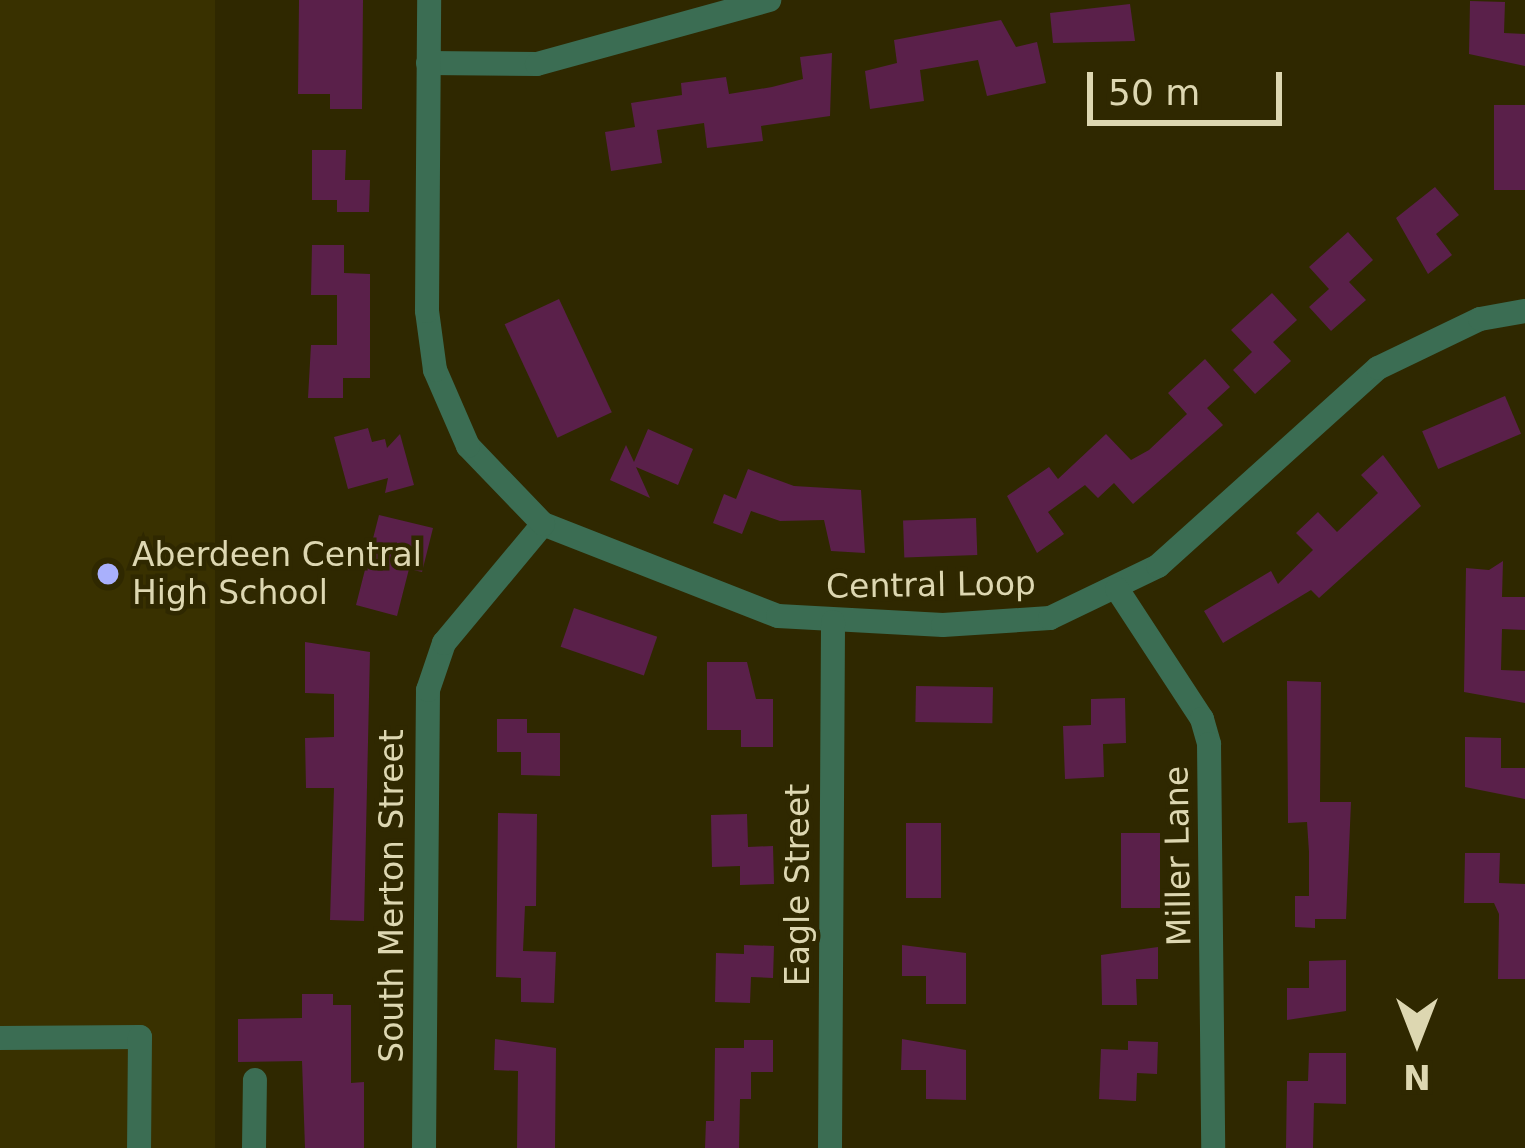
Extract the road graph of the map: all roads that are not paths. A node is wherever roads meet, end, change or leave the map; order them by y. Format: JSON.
{"nodes":[{"id":1,"x":429,"y":0,"type":"edge"},
{"id":2,"x":769,"y":0,"type":"edge"},
{"id":3,"x":428,"y":63,"type":"junction"},
{"id":4,"x":1525,"y":311,"type":"edge"},
{"id":5,"x":543,"y":524,"type":"junction"},
{"id":6,"x":1117,"y":589,"type":"junction"},
{"id":7,"x":832,"y":622,"type":"junction"},
{"id":8,"x":0,"y":1038,"type":"edge"},
{"id":9,"x":255,"y":1080,"type":"dead end"},
{"id":10,"x":139,"y":1148,"type":"edge"},
{"id":11,"x":254,"y":1148,"type":"edge"},
{"id":12,"x":424,"y":1148,"type":"edge"},
{"id":13,"x":830,"y":1148,"type":"edge"},
{"id":14,"x":1213,"y":1148,"type":"edge"}],
"edges":[{"from":1,"to":3,"type":"street"},
{"from":2,"to":3,"type":"street"},
{"from":3,"to":5,"type":"street"},
{"from":4,"to":6,"type":"street","name":"Central Loop"},
{"from":5,"to":7,"type":"street","name":"Central Loop"},
{"from":5,"to":12,"type":"street","name":"South Merton Street"},
{"from":6,"to":7,"type":"street","name":"Central Loop"},
{"from":6,"to":14,"type":"street","name":"Miller Lane"},
{"from":7,"to":13,"type":"street","name":"Eagle Street"},
{"from":8,"to":10,"type":"street"},
{"from":9,"to":11,"type":"street"}]}
